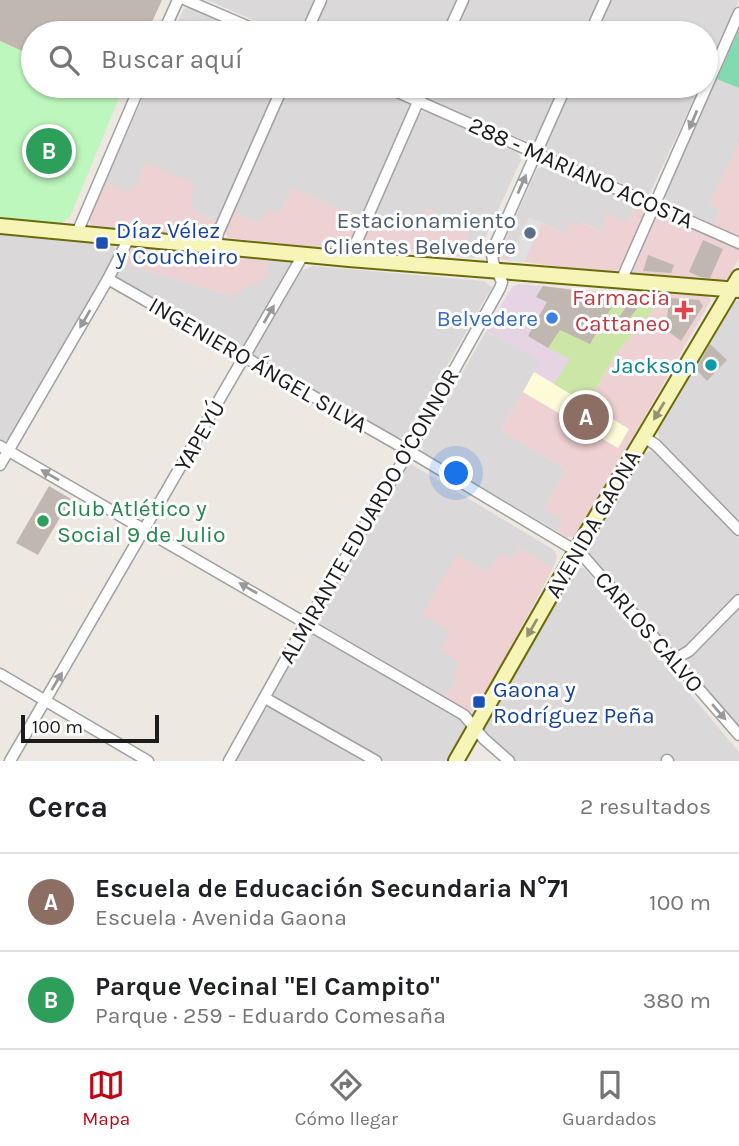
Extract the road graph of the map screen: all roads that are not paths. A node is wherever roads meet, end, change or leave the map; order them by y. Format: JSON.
{"nodes":[{"id":1,"x":178,"y":0,"type":"edge"},
{"id":2,"x":186,"y":0,"type":"edge"},
{"id":3,"x":321,"y":0,"type":"edge"},
{"id":4,"x":463,"y":0,"type":"edge"},
{"id":5,"x":605,"y":0,"type":"edge"},
{"id":6,"x":739,"y":13,"type":"edge"},
{"id":7,"x":168,"y":21,"type":"edge"},
{"id":8,"x":236,"y":21,"type":"edge"},
{"id":9,"x":311,"y":21,"type":"edge"},
{"id":10,"x":453,"y":21,"type":"edge"},
{"id":11,"x":595,"y":21,"type":"edge"},
{"id":12,"x":718,"y":62,"type":"edge"},
{"id":13,"x":136,"y":98,"type":"edge"},
{"id":14,"x":278,"y":98,"type":"edge"},
{"id":15,"x":412,"y":98,"type":"edge"},
{"id":16,"x":420,"y":98,"type":"edge"},
{"id":17,"x":561,"y":98,"type":"edge"},
{"id":18,"x":702,"y":98,"type":"edge"},
{"id":19,"x":419,"y":101,"type":"junction"},
{"id":20,"x":536,"y":153,"type":"junction"},
{"id":21,"x":656,"y":206,"type":"junction"},
{"id":22,"x":0,"y":226,"type":"edge"},
{"id":23,"x":77,"y":233,"type":"junction"},
{"id":24,"x":129,"y":238,"type":"junction"},
{"id":25,"x":739,"y":243,"type":"edge"},
{"id":26,"x":216,"y":246,"type":"junction"},
{"id":27,"x":303,"y":255,"type":"junction"},
{"id":28,"x":349,"y":259,"type":"junction"},
{"id":29,"x":497,"y":270,"type":"junction"},
{"id":30,"x":108,"y":279,"type":"junction"},
{"id":31,"x":621,"y":281,"type":"junction"},
{"id":32,"x":737,"y":285,"type":"edge"},
{"id":33,"x":244,"y":357,"type":"junction"},
{"id":34,"x":644,"y":437,"type":"junction"},
{"id":35,"x":4,"y":448,"type":"edge"},
{"id":36,"x":409,"y":450,"type":"junction"},
{"id":37,"x":0,"y":466,"type":"edge"},
{"id":38,"x":146,"y":530,"type":"junction"},
{"id":39,"x":739,"y":530,"type":"edge"},
{"id":40,"x":576,"y":551,"type":"junction"},
{"id":41,"x":739,"y":600,"type":"edge"},
{"id":42,"x":307,"y":623,"type":"junction"},
{"id":43,"x":673,"y":660,"type":"junction"},
{"id":44,"x":0,"y":674,"type":"edge"},
{"id":45,"x":265,"y":698,"type":"junction"},
{"id":46,"x":45,"y":700,"type":"junction"},
{"id":47,"x":476,"y":728,"type":"junction"},
{"id":48,"x":739,"y":735,"type":"edge"},
{"id":49,"x":10,"y":761,"type":"edge"},
{"id":50,"x":148,"y":761,"type":"edge"},
{"id":51,"x":229,"y":761,"type":"edge"},
{"id":52,"x":376,"y":761,"type":"edge"},
{"id":53,"x":456,"y":761,"type":"edge"},
{"id":54,"x":509,"y":761,"type":"edge"}],
"edges":[{"from":1,"to":7,"type":"street"},
{"from":2,"to":8,"type":"street"},
{"from":3,"to":9,"type":"street"},
{"from":4,"to":10,"type":"street"},
{"from":5,"to":11,"type":"street"},
{"from":6,"to":12,"type":"street","one_way":true},
{"from":13,"to":23,"type":"street"},
{"from":14,"to":26,"type":"street"},
{"from":15,"to":19,"type":"street","name":"288 - MARIANO ACOSTA"},
{"from":16,"to":19,"type":"street"},
{"from":17,"to":20,"type":"street","name":"ALMIRANTE EDUARDO O'CONNOR"},
{"from":18,"to":21,"type":"street","one_way":true},
{"from":19,"to":20,"type":"street","name":"288 - MARIANO ACOSTA"},
{"from":19,"to":28,"type":"street"},
{"from":20,"to":21,"type":"street","name":"288 - MARIANO ACOSTA"},
{"from":29,"to":20,"type":"street","name":"ALMIRANTE EDUARDO O'CONNOR","one_way":true},
{"from":21,"to":25,"type":"street","name":"288 - MARIANO ACOSTA"},
{"from":21,"to":31,"type":"street"},
{"from":22,"to":23,"type":"main road"},
{"from":23,"to":24,"type":"main road"},
{"from":24,"to":26,"type":"main road"},
{"from":24,"to":30,"type":"street"},
{"from":26,"to":27,"type":"main road"},
{"from":27,"to":28,"type":"main road"},
{"from":33,"to":27,"type":"street","name":"YAPEYÚ","one_way":true},
{"from":28,"to":29,"type":"main road"},
{"from":29,"to":31,"type":"main road"},
{"from":29,"to":36,"type":"street","name":"ALMIRANTE EDUARDO O'CONNOR"},
{"from":30,"to":33,"type":"street","name":"INGENIERO ÁNGEL SILVA"},
{"from":30,"to":35,"type":"street","one_way":true},
{"from":31,"to":32,"type":"main road"},
{"from":32,"to":34,"type":"main road","name":"AVENIDA GAONA","one_way":true},
{"from":33,"to":36,"type":"street","name":"INGENIERO ÁNGEL SILVA"},
{"from":33,"to":38,"type":"street","name":"YAPEYÚ"},
{"from":34,"to":39,"type":"street"},
{"from":34,"to":40,"type":"main road","name":"AVENIDA GAONA"},
{"from":35,"to":37,"type":"street"},
{"from":38,"to":35,"type":"street","one_way":true},
{"from":36,"to":40,"type":"street","name":"CARLOS CALVO"},
{"from":36,"to":42,"type":"street","name":"ALMIRANTE EDUARDO O'CONNOR"},
{"from":42,"to":38,"type":"street","one_way":true},
{"from":46,"to":38,"type":"street","name":"YAPEYÚ","one_way":true},
{"from":40,"to":43,"type":"street","name":"CARLOS CALVO"},
{"from":40,"to":47,"type":"main road","name":"AVENIDA GAONA","one_way":true},
{"from":41,"to":43,"type":"street"},
{"from":42,"to":45,"type":"street","name":"ALMIRANTE EDUARDO O'CONNOR"},
{"from":42,"to":47,"type":"street"},
{"from":43,"to":48,"type":"street","name":"CARLOS CALVO","one_way":true},
{"from":44,"to":46,"type":"street"},
{"from":45,"to":51,"type":"street","name":"ALMIRANTE EDUARDO O'CONNOR"},
{"from":45,"to":52,"type":"street"},
{"from":46,"to":49,"type":"street","name":"YAPEYÚ"},
{"from":46,"to":50,"type":"street"},
{"from":47,"to":53,"type":"main road","name":"AVENIDA GAONA"},
{"from":47,"to":54,"type":"street"}]}
